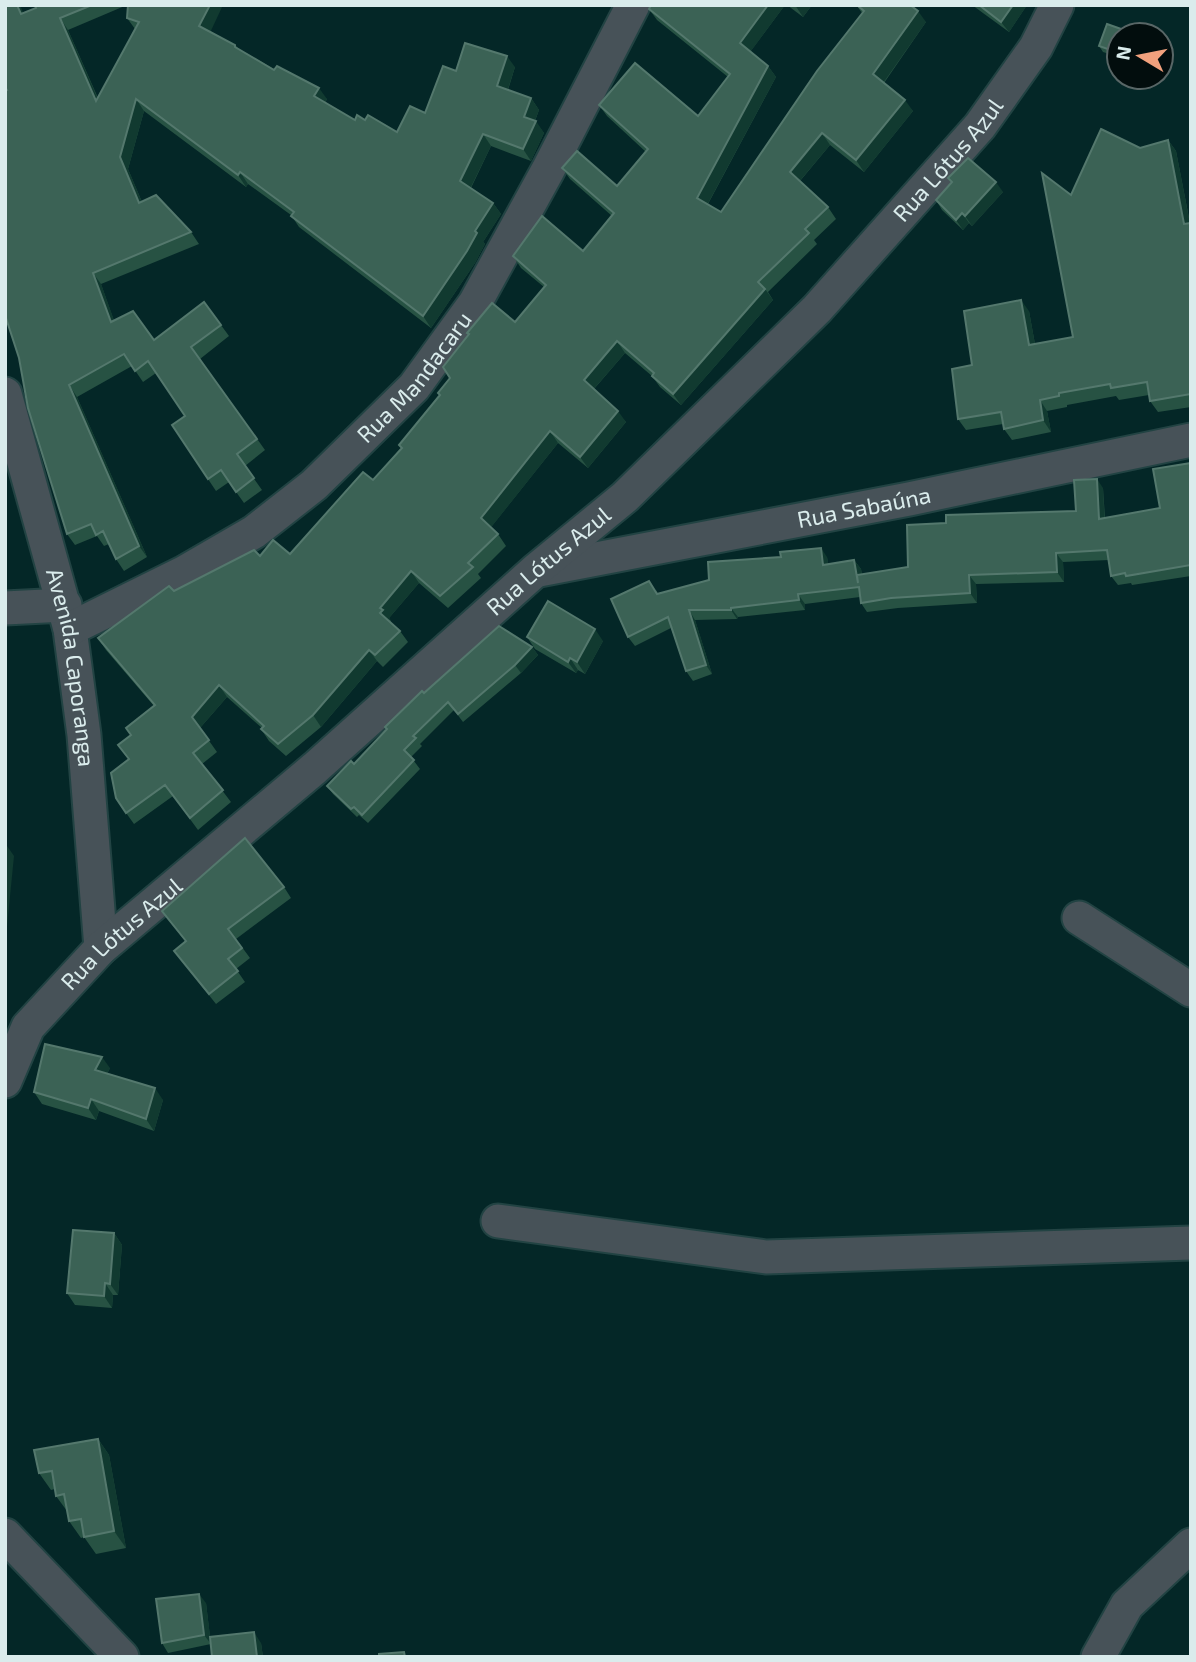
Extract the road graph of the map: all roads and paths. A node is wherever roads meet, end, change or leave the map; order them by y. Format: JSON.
{"nodes":[{"id":1,"x":633,"y":5,"type":"edge"},
{"id":2,"x":1057,"y":5,"type":"edge"},
{"id":3,"x":5,"y":394,"type":"edge"},
{"id":4,"x":1191,"y":440,"type":"edge"},
{"id":5,"x":537,"y":570,"type":"junction"},
{"id":6,"x":5,"y":608,"type":"edge"},
{"id":7,"x":68,"y":617,"type":"junction"},
{"id":8,"x":1079,"y":918,"type":"dead end"},
{"id":9,"x":101,"y":948,"type":"junction"},
{"id":10,"x":1191,"y":990,"type":"edge"},
{"id":11,"x":17,"y":1027,"type":"edge"},
{"id":12,"x":5,"y":1081,"type":"edge"},
{"id":13,"x":498,"y":1221,"type":"dead end"},
{"id":14,"x":1191,"y":1243,"type":"edge"},
{"id":15,"x":5,"y":1535,"type":"edge"},
{"id":16,"x":1191,"y":1545,"type":"edge"},
{"id":17,"x":122,"y":1657,"type":"edge"},
{"id":18,"x":1098,"y":1657,"type":"edge"}],
"edges":[{"from":1,"to":7,"type":"street","name":"Rua Mandacaru"},
{"from":2,"to":5,"type":"street","name":"Rua Lótus Azul"},
{"from":3,"to":7,"type":"street","name":"Avenida Caporanga"},
{"from":4,"to":5,"type":"street","name":"Rua Sabaúna"},
{"from":5,"to":9,"type":"street","name":"Rua Lótus Azul"},
{"from":6,"to":7,"type":"street"},
{"from":7,"to":9,"type":"street","name":"Avenida Caporanga"},
{"from":8,"to":10,"type":"street"},
{"from":9,"to":11,"type":"street","name":"Rua Lótus Azul"},
{"from":11,"to":12,"type":"street","name":"Rua Lótus Azul"},
{"from":13,"to":14,"type":"street"},
{"from":15,"to":17,"type":"street"},
{"from":16,"to":18,"type":"street"}]}
